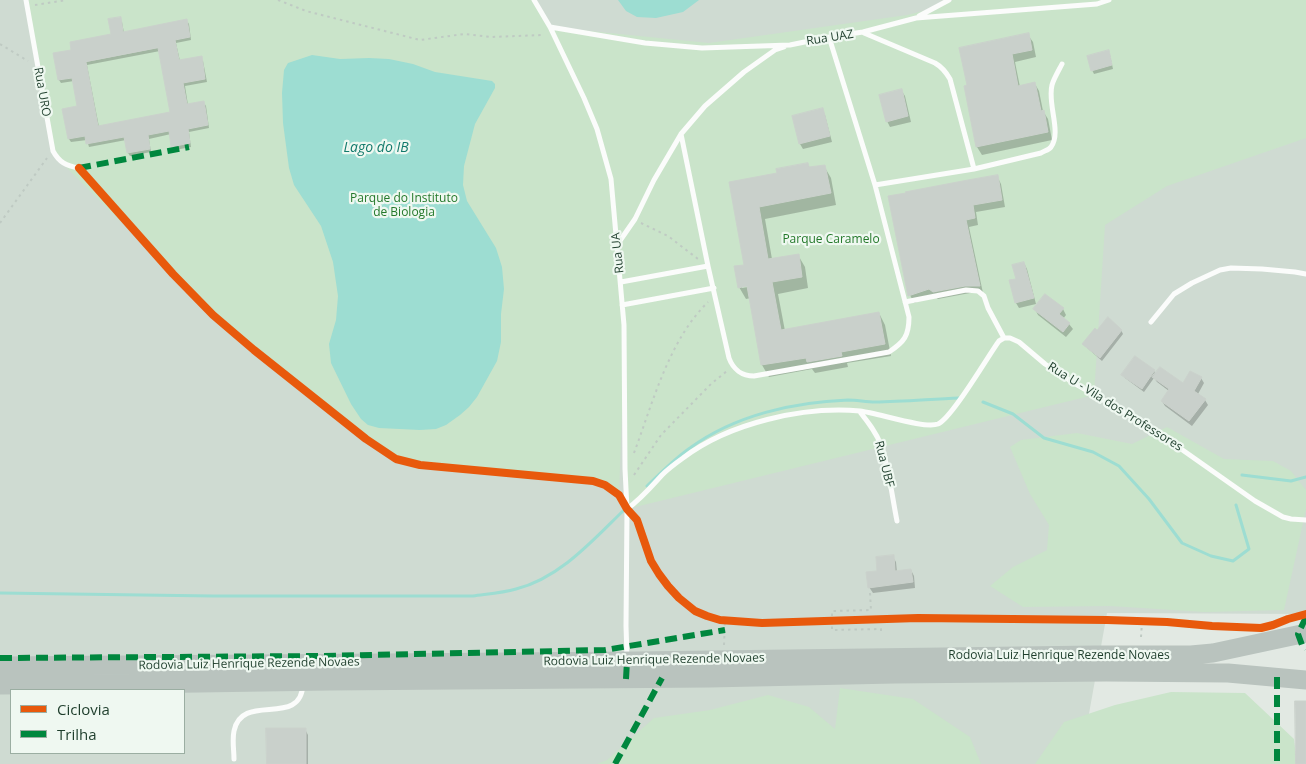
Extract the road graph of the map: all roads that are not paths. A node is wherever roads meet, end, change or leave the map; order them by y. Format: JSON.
{"nodes":[{"id":1,"x":534,"y":0,"type":"edge"},
{"id":2,"x":950,"y":0,"type":"edge"},
{"id":3,"x":1109,"y":0,"type":"edge"},
{"id":4,"x":27,"y":3,"type":"edge"},
{"id":5,"x":916,"y":18,"type":"junction"},
{"id":6,"x":550,"y":27,"type":"junction"},
{"id":7,"x":863,"y":32,"type":"junction"},
{"id":8,"x":829,"y":37,"type":"junction"},
{"id":9,"x":790,"y":45,"type":"junction"},
{"id":10,"x":1062,"y":64,"type":"dead end"},
{"id":11,"x":681,"y":134,"type":"junction"},
{"id":12,"x":79,"y":168,"type":"dead end"},
{"id":13,"x":974,"y":169,"type":"junction"},
{"id":14,"x":875,"y":185,"type":"junction"},
{"id":15,"x":617,"y":245,"type":"junction"},
{"id":16,"x":708,"y":266,"type":"junction"},
{"id":17,"x":1306,"y":274,"type":"edge"},
{"id":18,"x":621,"y":282,"type":"junction"},
{"id":19,"x":714,"y":288,"type":"junction"},
{"id":20,"x":905,"y":302,"type":"junction"},
{"id":21,"x":622,"y":305,"type":"junction"},
{"id":22,"x":1151,"y":322,"type":"dead end"},
{"id":23,"x":1004,"y":338,"type":"junction"},
{"id":24,"x":860,"y":411,"type":"junction"},
{"id":25,"x":627,"y":509,"type":"junction"},
{"id":26,"x":1306,"y":520,"type":"edge"},
{"id":27,"x":897,"y":521,"type":"dead end"},
{"id":28,"x":1306,"y":633,"type":"edge"},
{"id":29,"x":627,"y":661,"type":"junction"},
{"id":30,"x":0,"y":666,"type":"edge"},
{"id":31,"x":1306,"y":680,"type":"edge"},
{"id":32,"x":304,"y":682,"type":"junction"},
{"id":33,"x":0,"y":685,"type":"edge"},
{"id":34,"x":234,"y":759,"type":"dead end"}],
"edges":[{"from":1,"to":6,"type":"lane","name":"Rua UA"},
{"from":2,"to":5,"type":"lane"},
{"from":3,"to":5,"type":"lane","name":"Rua UAZ"},
{"from":4,"to":12,"type":"lane","name":"Rua URO"},
{"from":5,"to":7,"type":"lane","name":"Rua UAZ"},
{"from":6,"to":9,"type":"lane","name":"Rua UAZ"},
{"from":6,"to":15,"type":"lane","name":"Rua UA"},
{"from":7,"to":8,"type":"lane","name":"Rua UAZ"},
{"from":7,"to":13,"type":"lane"},
{"from":8,"to":9,"type":"lane","name":"Rua UAZ"},
{"from":8,"to":14,"type":"lane"},
{"from":9,"to":11,"type":"lane"},
{"from":10,"to":13,"type":"lane"},
{"from":11,"to":15,"type":"lane"},
{"from":11,"to":16,"type":"lane"},
{"from":13,"to":14,"type":"lane"},
{"from":14,"to":20,"type":"lane"},
{"from":15,"to":18,"type":"lane","name":"Rua UA"},
{"from":16,"to":18,"type":"lane"},
{"from":16,"to":19,"type":"lane"},
{"from":17,"to":22,"type":"lane"},
{"from":18,"to":21,"type":"lane","name":"Rua UA"},
{"from":19,"to":20,"type":"lane"},
{"from":19,"to":21,"type":"lane"},
{"from":20,"to":23,"type":"lane"},
{"from":21,"to":25,"type":"lane","name":"Rua UA"},
{"from":23,"to":24,"type":"lane"},
{"from":23,"to":26,"type":"lane","name":"Rua U - Vila dos Professores"},
{"from":24,"to":25,"type":"lane"},
{"from":24,"to":27,"type":"lane","name":"Rua UBF"},
{"from":25,"to":29,"type":"lane","name":"Rua UA"},
{"from":28,"to":29,"type":"highway","name":"Rodovia Luiz Henrique Rezende Novaes"},
{"from":29,"to":30,"type":"highway","name":"Rodovia Luiz Henrique Rezende Novaes"},
{"from":31,"to":32,"type":"highway","name":"Rodovia Luiz Henrique Rezende Novaes"},
{"from":32,"to":33,"type":"highway","name":"Rodovia Luiz Henrique Rezende Novaes"},
{"from":32,"to":34,"type":"lane"}]}
